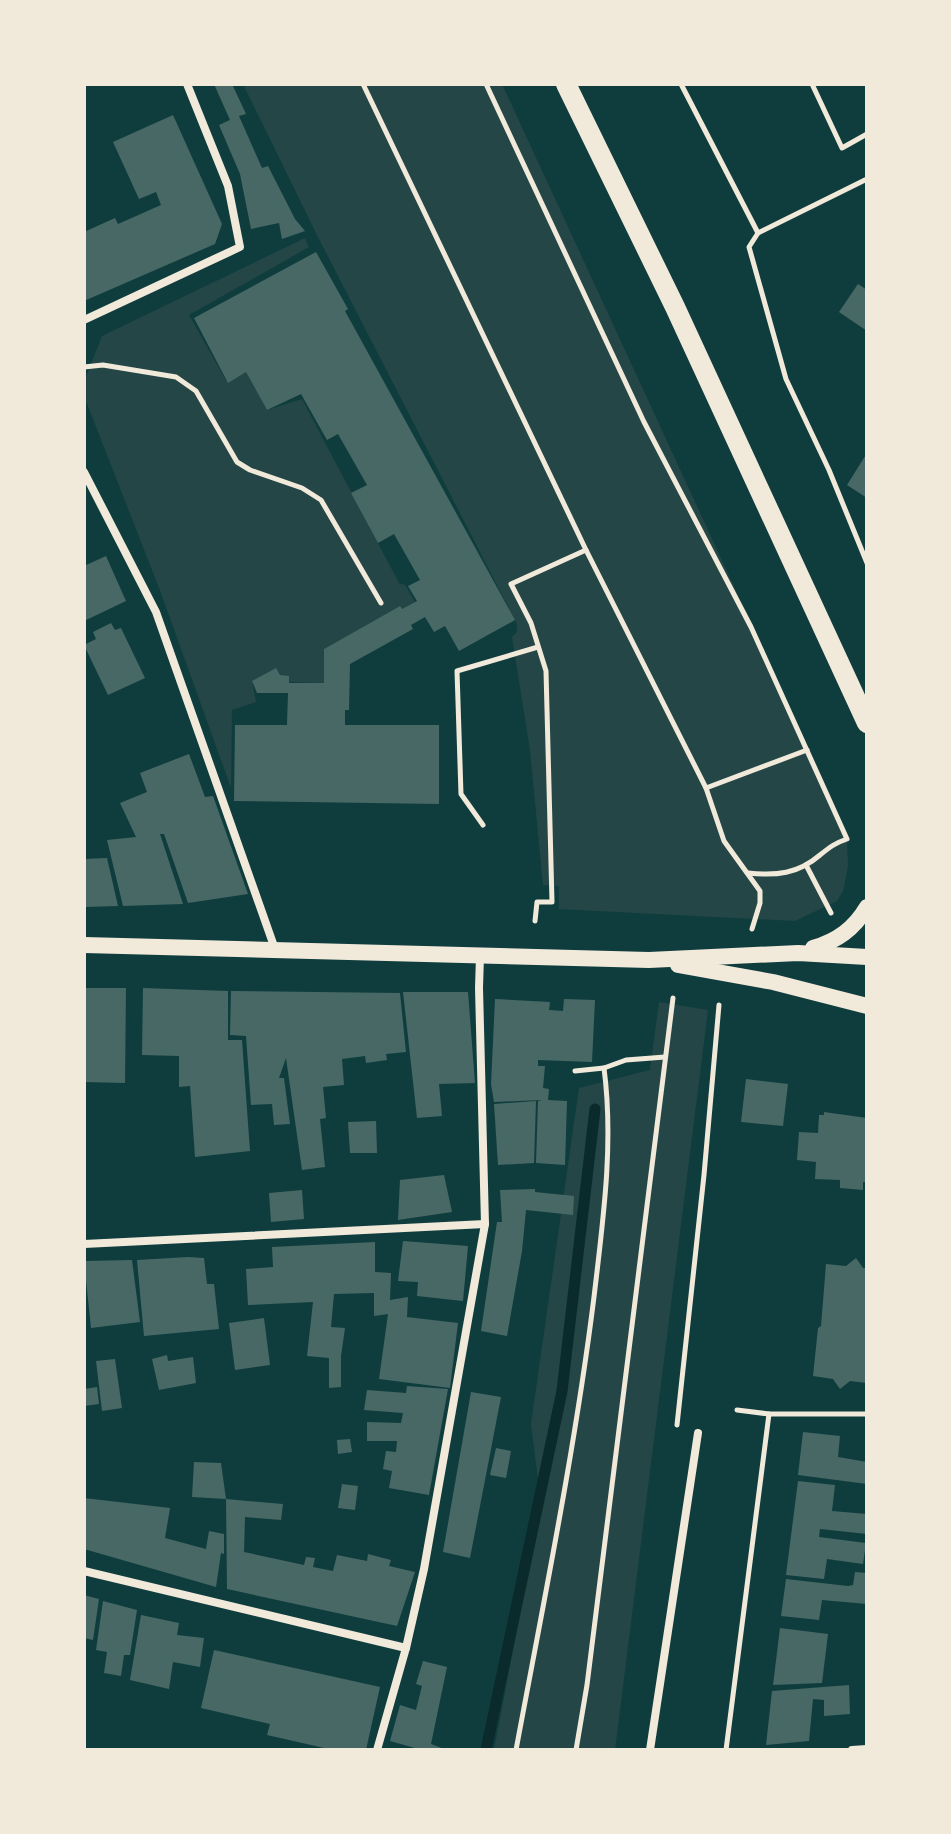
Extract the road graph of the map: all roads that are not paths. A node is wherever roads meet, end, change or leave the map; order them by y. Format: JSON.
{"nodes":[{"id":1,"x":187,"y":84,"type":"edge"},
{"id":2,"x":566,"y":84,"type":"edge"},
{"id":3,"x":84,"y":320,"type":"edge"},
{"id":4,"x":84,"y":472,"type":"edge"},
{"id":5,"x":867,"y":723,"type":"edge"},
{"id":6,"x":867,"y":907,"type":"edge"},
{"id":7,"x":84,"y":945,"type":"edge"},
{"id":8,"x":276,"y":950,"type":"junction"},
{"id":9,"x":798,"y":953,"type":"junction"},
{"id":10,"x":481,"y":955,"type":"junction"},
{"id":11,"x":867,"y":957,"type":"edge"},
{"id":12,"x":649,"y":960,"type":"junction"},
{"id":13,"x":867,"y":1006,"type":"edge"},
{"id":14,"x":485,"y":1224,"type":"junction"},
{"id":15,"x":84,"y":1244,"type":"edge"},
{"id":16,"x":698,"y":1433,"type":"road end"},
{"id":17,"x":84,"y":1571,"type":"edge"},
{"id":18,"x":406,"y":1648,"type":"junction"},
{"id":19,"x":867,"y":1749,"type":"edge"},
{"id":20,"x":377,"y":1750,"type":"edge"},
{"id":21,"x":650,"y":1750,"type":"edge"},
{"id":22,"x":852,"y":1750,"type":"edge"}],
"edges":[{"from":1,"to":3,"type":"street"},
{"from":2,"to":5,"type":"main road"},
{"from":4,"to":8,"type":"street"},
{"from":6,"to":9,"type":"main road"},
{"from":7,"to":8,"type":"main road"},
{"from":8,"to":10,"type":"main road"},
{"from":9,"to":11,"type":"main road"},
{"from":9,"to":12,"type":"main road"},
{"from":10,"to":12,"type":"main road"},
{"from":10,"to":14,"type":"street"},
{"from":12,"to":13,"type":"main road"},
{"from":14,"to":15,"type":"street"},
{"from":14,"to":18,"type":"street"},
{"from":16,"to":21,"type":"street"},
{"from":17,"to":18,"type":"street"},
{"from":18,"to":20,"type":"street"},
{"from":19,"to":22,"type":"street"}]}
